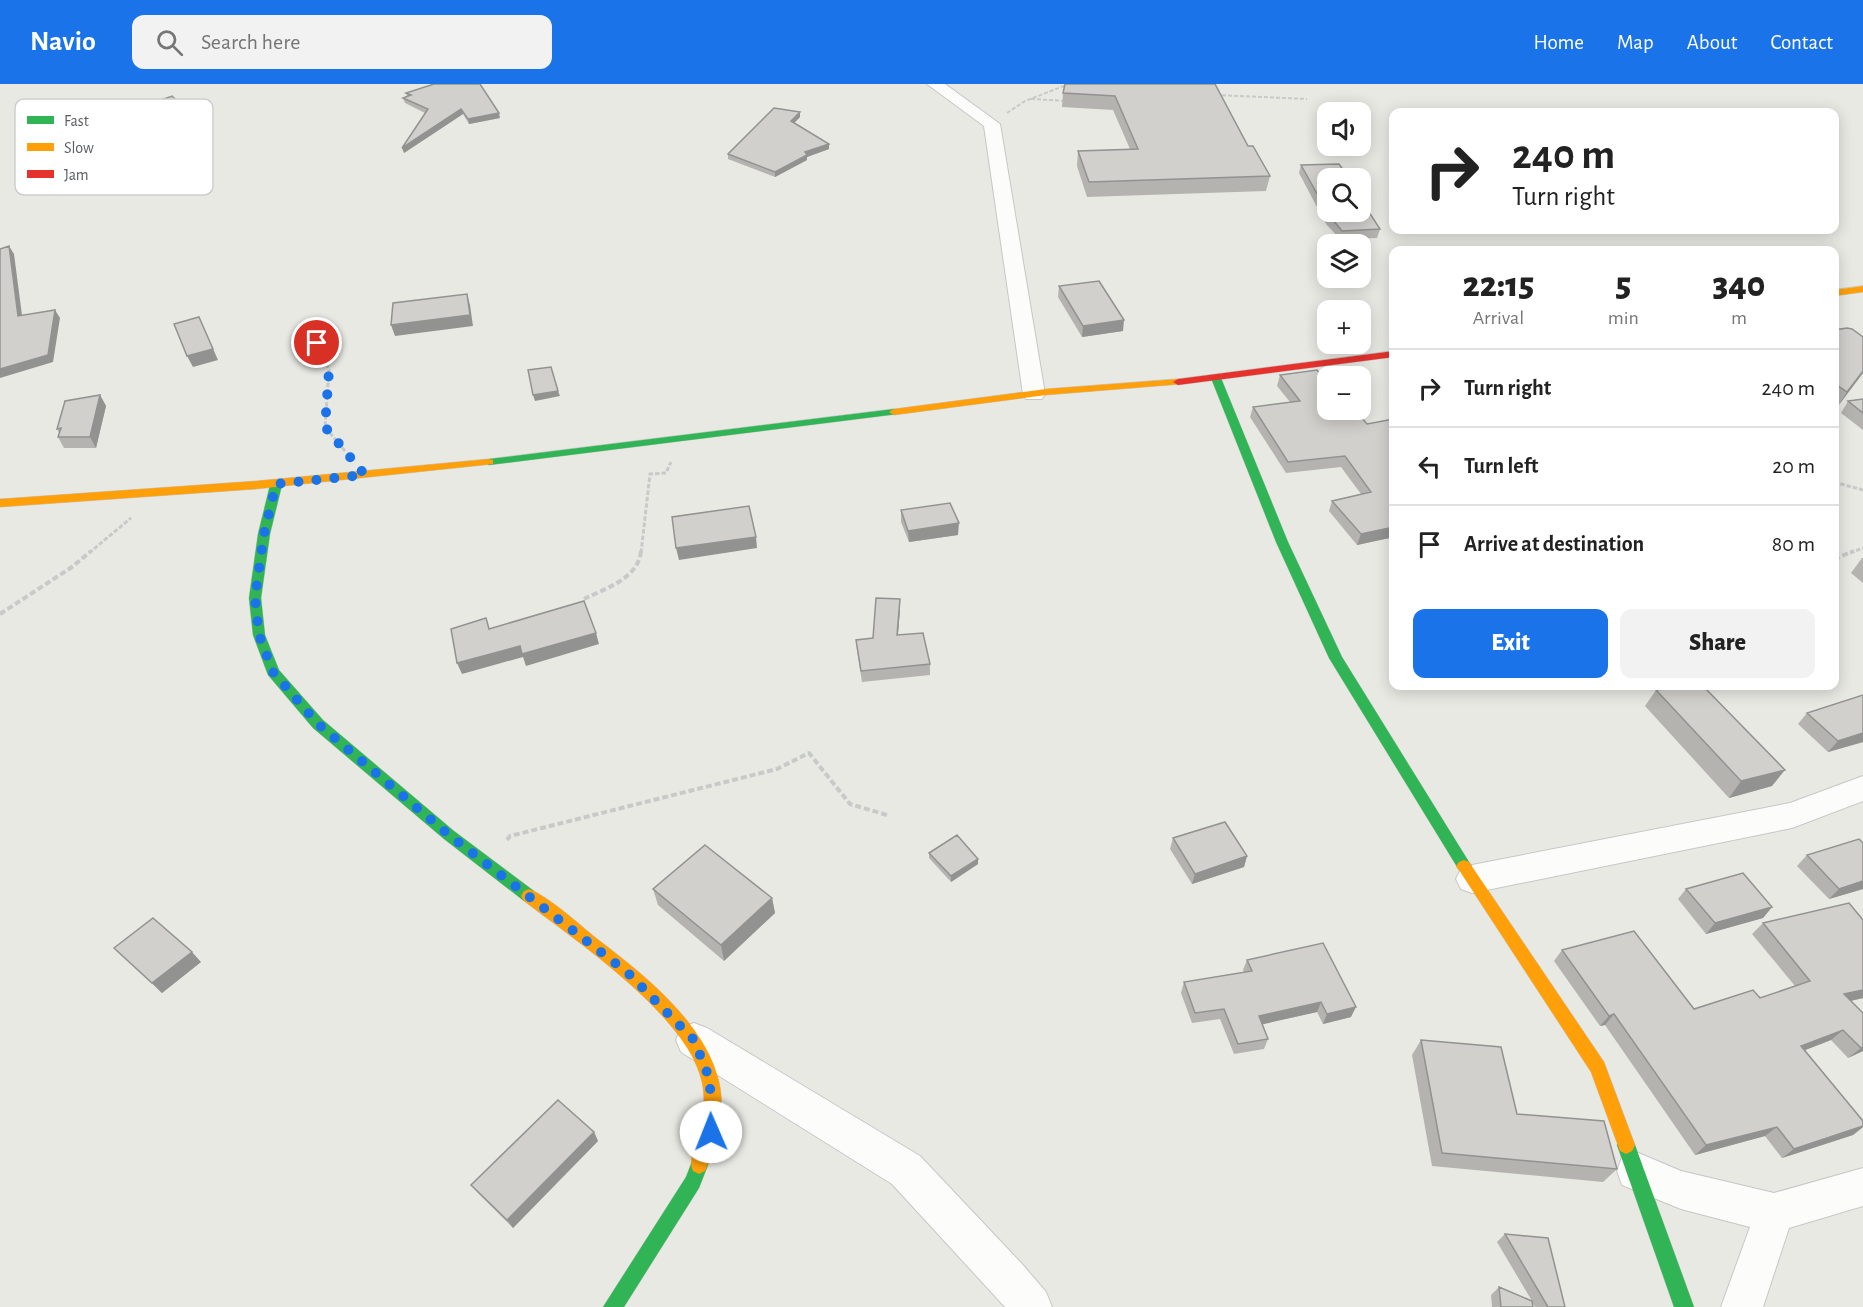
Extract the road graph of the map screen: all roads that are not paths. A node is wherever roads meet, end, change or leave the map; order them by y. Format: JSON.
{"nodes":[{"id":1,"x":935,"y":84,"type":"edge"},
{"id":2,"x":1863,"y":289,"type":"edge"},
{"id":3,"x":1839,"y":292,"type":"edge"},
{"id":4,"x":1389,"y":355,"type":"edge"},
{"id":5,"x":1216,"y":378,"type":"junction"},
{"id":6,"x":1035,"y":394,"type":"junction"},
{"id":7,"x":276,"y":484,"type":"junction"},
{"id":8,"x":0,"y":504,"type":"edge"},
{"id":9,"x":1863,"y":788,"type":"edge"},
{"id":10,"x":1472,"y":879,"type":"junction"},
{"id":11,"x":694,"y":1040,"type":"junction"},
{"id":12,"x":1636,"y":1171,"type":"junction"},
{"id":13,"x":1863,"y":1187,"type":"edge"},
{"id":14,"x":1774,"y":1213,"type":"junction"},
{"id":15,"x":613,"y":1307,"type":"edge"},
{"id":16,"x":1031,"y":1307,"type":"edge"},
{"id":17,"x":1684,"y":1307,"type":"edge"},
{"id":18,"x":1742,"y":1307,"type":"edge"}],
"edges":[{"from":1,"to":6,"type":"street"},
{"from":2,"to":3,"type":"street"},
{"from":4,"to":5,"type":"street"},
{"from":5,"to":6,"type":"street"},
{"from":5,"to":10,"type":"street"},
{"from":6,"to":7,"type":"street"},
{"from":7,"to":8,"type":"street"},
{"from":7,"to":11,"type":"street"},
{"from":9,"to":10,"type":"street"},
{"from":10,"to":12,"type":"street"},
{"from":11,"to":15,"type":"street"},
{"from":11,"to":16,"type":"street"},
{"from":12,"to":14,"type":"street"},
{"from":12,"to":17,"type":"street"},
{"from":13,"to":14,"type":"street"},
{"from":14,"to":18,"type":"street"}]}
